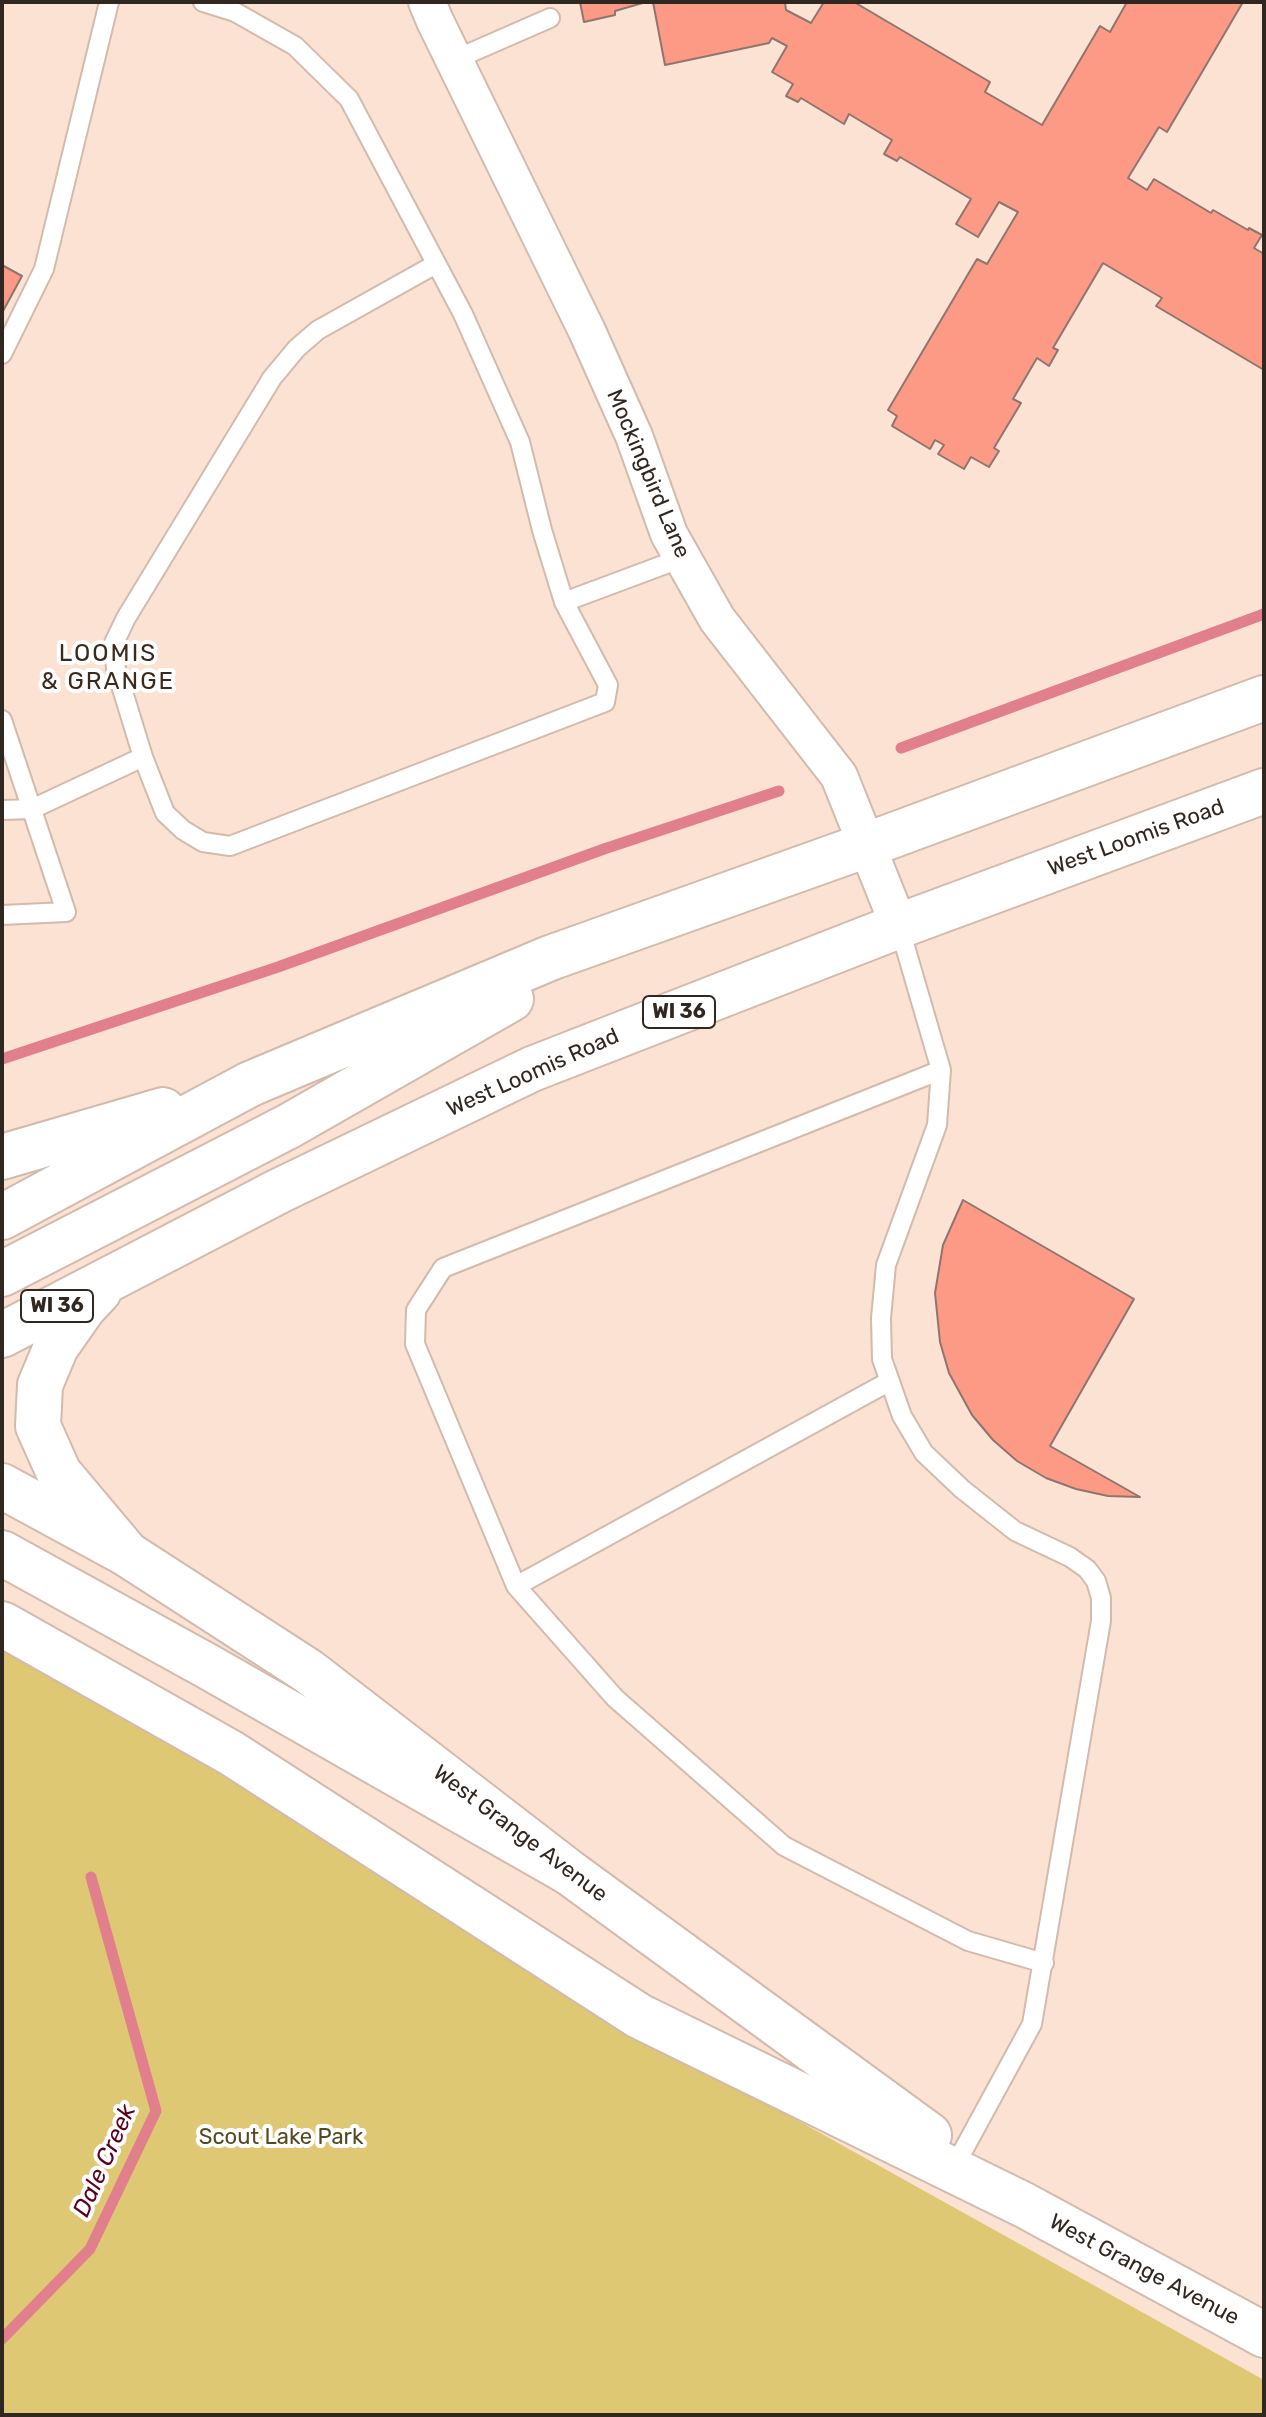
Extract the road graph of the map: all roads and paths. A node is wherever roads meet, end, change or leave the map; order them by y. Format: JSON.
{"nodes":[{"id":1,"x":109,"y":2,"type":"edge"},
{"id":2,"x":203,"y":2,"type":"edge"},
{"id":3,"x":427,"y":2,"type":"edge"},
{"id":4,"x":550,"y":18,"type":"dead end"},
{"id":5,"x":454,"y":60,"type":"junction"},
{"id":6,"x":436,"y":264,"type":"junction"},
{"id":7,"x":2,"y":354,"type":"edge"},
{"id":8,"x":682,"y":558,"type":"junction"},
{"id":9,"x":564,"y":602,"type":"junction"},
{"id":10,"x":1264,"y":698,"type":"edge"},
{"id":11,"x":2,"y":720,"type":"edge"},
{"id":12,"x":143,"y":757,"type":"junction"},
{"id":13,"x":1264,"y":791,"type":"edge"},
{"id":14,"x":32,"y":809,"type":"junction"},
{"id":15,"x":2,"y":810,"type":"edge"},
{"id":16,"x":867,"y":845,"type":"junction"},
{"id":17,"x":2,"y":915,"type":"edge"},
{"id":18,"x":899,"y":926,"type":"junction"},
{"id":19,"x":612,"y":936,"type":"junction"},
{"id":20,"x":941,"y":1070,"type":"junction"},
{"id":21,"x":250,"y":1084,"type":"junction"},
{"id":22,"x":2,"y":1157,"type":"edge"},
{"id":23,"x":2,"y":1217,"type":"edge"},
{"id":24,"x":2,"y":1274,"type":"edge"},
{"id":25,"x":112,"y":1277,"type":"junction"},
{"id":26,"x":2,"y":1335,"type":"edge"},
{"id":27,"x":890,"y":1381,"type":"junction"},
{"id":28,"x":2,"y":1486,"type":"edge"},
{"id":29,"x":2,"y":1553,"type":"edge"},
{"id":30,"x":127,"y":1554,"type":"junction"},
{"id":31,"x":516,"y":1586,"type":"junction"},
{"id":32,"x":2,"y":1624,"type":"edge"},
{"id":33,"x":570,"y":1873,"type":"junction"},
{"id":34,"x":1044,"y":1963,"type":"junction"},
{"id":35,"x":956,"y":2163,"type":"junction"},
{"id":36,"x":1264,"y":2335,"type":"edge"}],
"edges":[{"from":1,"to":7,"type":"lane"},
{"from":2,"to":6,"type":"lane"},
{"from":3,"to":5,"type":"street","name":"Mockingbird Lane"},
{"from":4,"to":5,"type":"lane"},
{"from":5,"to":8,"type":"street","name":"Mockingbird Lane"},
{"from":6,"to":9,"type":"lane"},
{"from":6,"to":12,"type":"lane"},
{"from":8,"to":9,"type":"lane"},
{"from":8,"to":16,"type":"street","name":"Mockingbird Lane"},
{"from":9,"to":12,"type":"lane"},
{"from":10,"to":16,"type":"main road"},
{"from":11,"to":14,"type":"lane"},
{"from":12,"to":14,"type":"lane"},
{"from":13,"to":18,"type":"main road","name":"West Loomis Road","number":"WI 36"},
{"from":14,"to":15,"type":"lane"},
{"from":14,"to":17,"type":"lane"},
{"from":16,"to":18,"type":"street","name":"Mockingbird Lane"},
{"from":16,"to":19,"type":"main road"},
{"from":18,"to":20,"type":"lane"},
{"from":18,"to":25,"type":"main road","name":"West Loomis Road","number":"WI 36"},
{"from":19,"to":21,"type":"main road"},
{"from":19,"to":24,"type":"main road"},
{"from":20,"to":27,"type":"lane"},
{"from":20,"to":31,"type":"lane"},
{"from":21,"to":22,"type":"main road"},
{"from":21,"to":23,"type":"main road"},
{"from":25,"to":26,"type":"main road","name":"West Loomis Road","number":"WI 36"},
{"from":25,"to":30,"type":"main road"},
{"from":27,"to":31,"type":"lane"},
{"from":27,"to":34,"type":"lane"},
{"from":28,"to":30,"type":"main road","name":"West Grange Avenue"},
{"from":29,"to":33,"type":"main road"},
{"from":30,"to":33,"type":"main road","name":"West Grange Avenue"},
{"from":31,"to":34,"type":"lane"},
{"from":32,"to":35,"type":"main road","name":"West Grange Avenue"},
{"from":33,"to":35,"type":"main road","name":"West Grange Avenue"},
{"from":34,"to":35,"type":"lane"},
{"from":35,"to":36,"type":"main road","name":"West Grange Avenue"}]}
